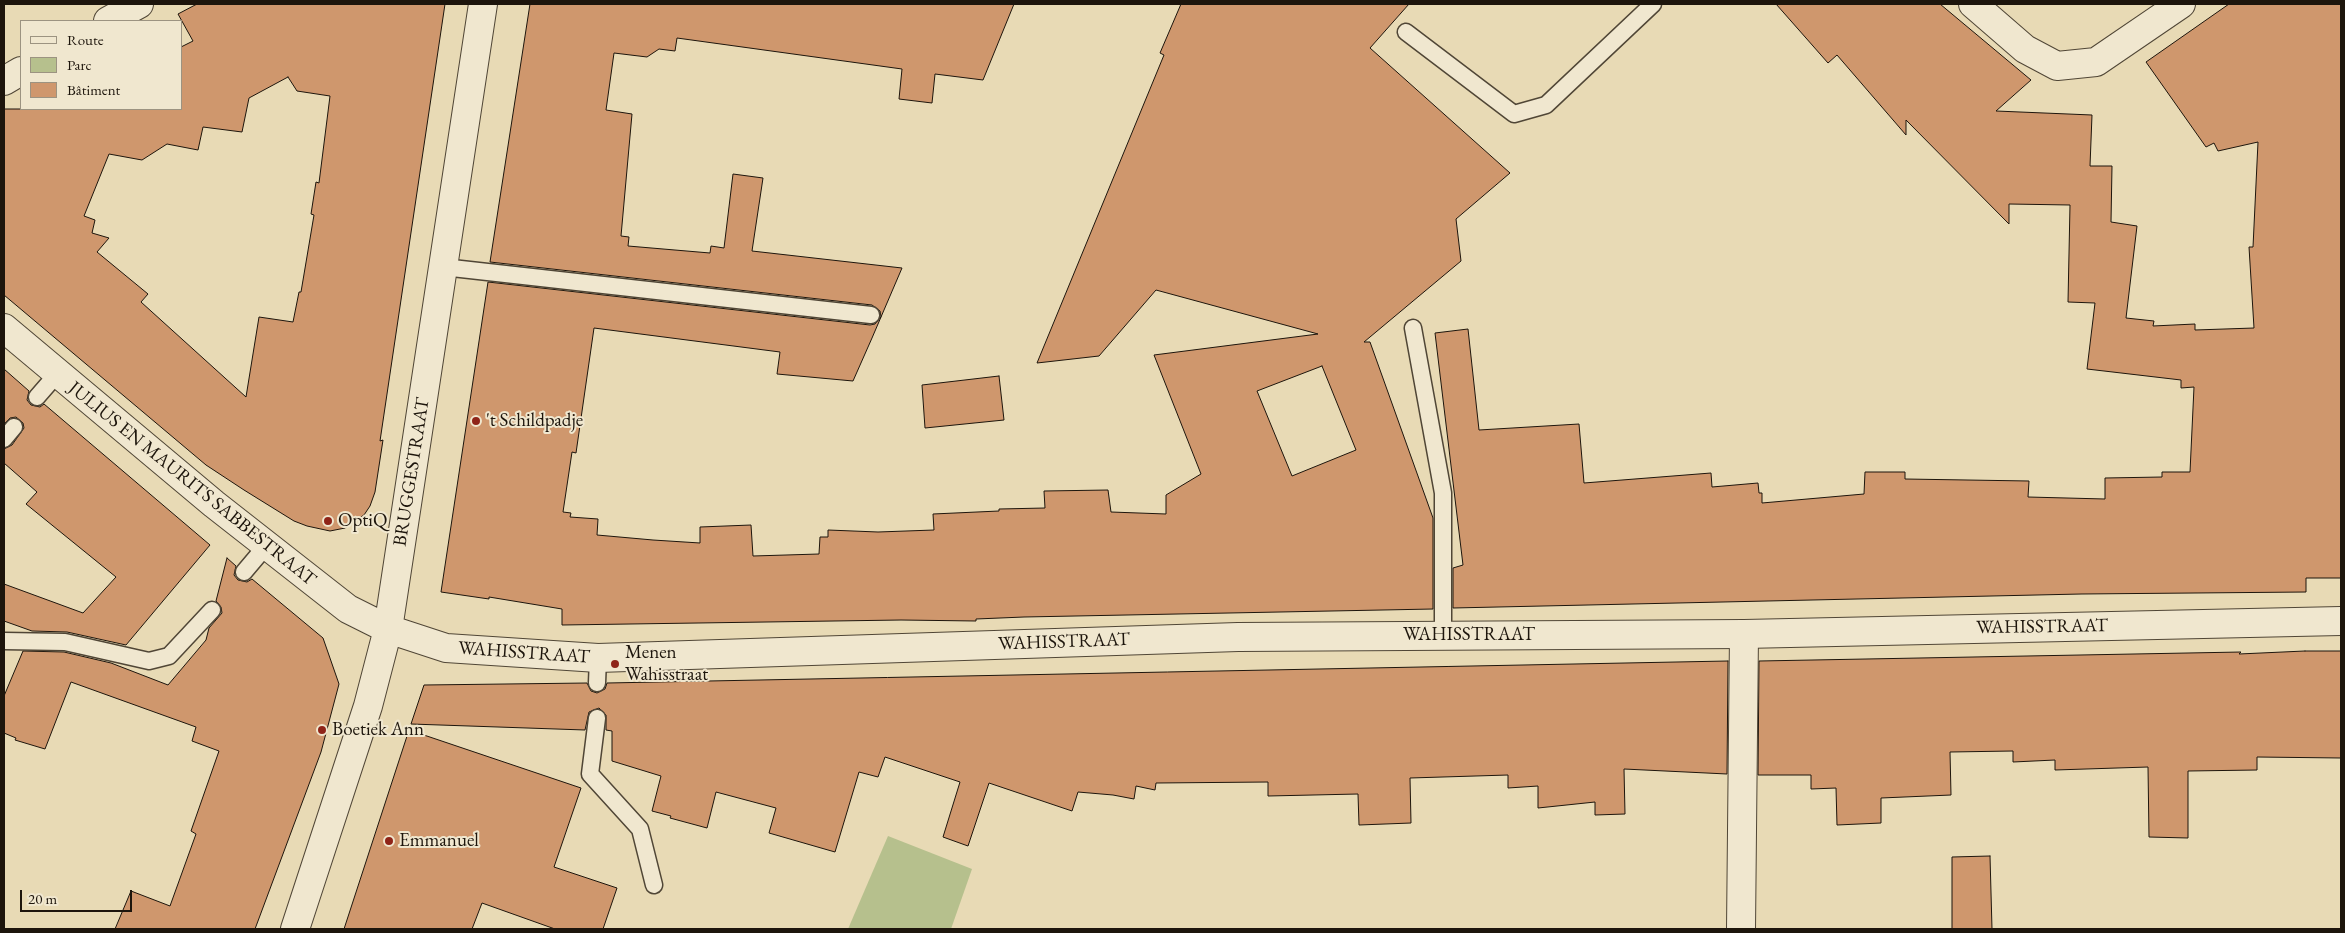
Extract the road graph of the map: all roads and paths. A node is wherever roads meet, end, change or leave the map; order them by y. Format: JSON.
{"nodes":[{"id":1,"x":139,"y":4,"type":"edge"},
{"id":2,"x":483,"y":4,"type":"edge"},
{"id":3,"x":1653,"y":4,"type":"edge"},
{"id":4,"x":1973,"y":4,"type":"edge"},
{"id":5,"x":2180,"y":4,"type":"edge"},
{"id":6,"x":110,"y":20,"type":"edge"},
{"id":7,"x":1406,"y":32,"type":"dead end"},
{"id":8,"x":20,"y":72,"type":"edge"},
{"id":9,"x":4,"y":81,"type":"edge"},
{"id":10,"x":443,"y":267,"type":"junction"},
{"id":11,"x":871,"y":315,"type":"dead end"},
{"id":12,"x":4,"y":328,"type":"edge"},
{"id":13,"x":1414,"y":328,"type":"dead end"},
{"id":14,"x":57,"y":374,"type":"junction"},
{"id":15,"x":37,"y":397,"type":"dead end"},
{"id":16,"x":266,"y":546,"type":"junction"},
{"id":17,"x":244,"y":572,"type":"dead end"},
{"id":18,"x":212,"y":610,"type":"dead end"},
{"id":19,"x":2341,"y":621,"type":"edge"},
{"id":20,"x":388,"y":629,"type":"junction"},
{"id":21,"x":1744,"y":634,"type":"junction"},
{"id":22,"x":1443,"y":635,"type":"junction"},
{"id":23,"x":4,"y":642,"type":"edge"},
{"id":24,"x":597,"y":718,"type":"dead end"},
{"id":25,"x":654,"y":885,"type":"dead end"},
{"id":26,"x":295,"y":929,"type":"edge"},
{"id":27,"x":1741,"y":929,"type":"edge"}],
"edges":[{"from":1,"to":6,"type":"street"},
{"from":2,"to":10,"type":"street","name":"BRUGGESTRAAT"},
{"from":3,"to":7,"type":"lane"},
{"from":4,"to":5,"type":"street"},
{"from":8,"to":9,"type":"street"},
{"from":10,"to":11,"type":"lane"},
{"from":10,"to":20,"type":"street","name":"BRUGGESTRAAT"},
{"from":12,"to":14,"type":"street","name":"JULIUS EN MAURITS SABBESTRAAT"},
{"from":13,"to":22,"type":"lane"},
{"from":14,"to":15,"type":"lane"},
{"from":14,"to":16,"type":"street","name":"JULIUS EN MAURITS SABBESTRAAT"},
{"from":16,"to":17,"type":"lane"},
{"from":16,"to":20,"type":"street","name":"JULIUS EN MAURITS SABBESTRAAT"},
{"from":18,"to":23,"type":"lane"},
{"from":19,"to":21,"type":"street","name":"WAHISSTRAAT"},
{"from":20,"to":22,"type":"street","name":"WAHISSTRAAT"},
{"from":20,"to":26,"type":"street","name":"BRUGGESTRAAT"},
{"from":21,"to":22,"type":"street","name":"WAHISSTRAAT"},
{"from":21,"to":27,"type":"street"},
{"from":24,"to":25,"type":"lane"}]}
